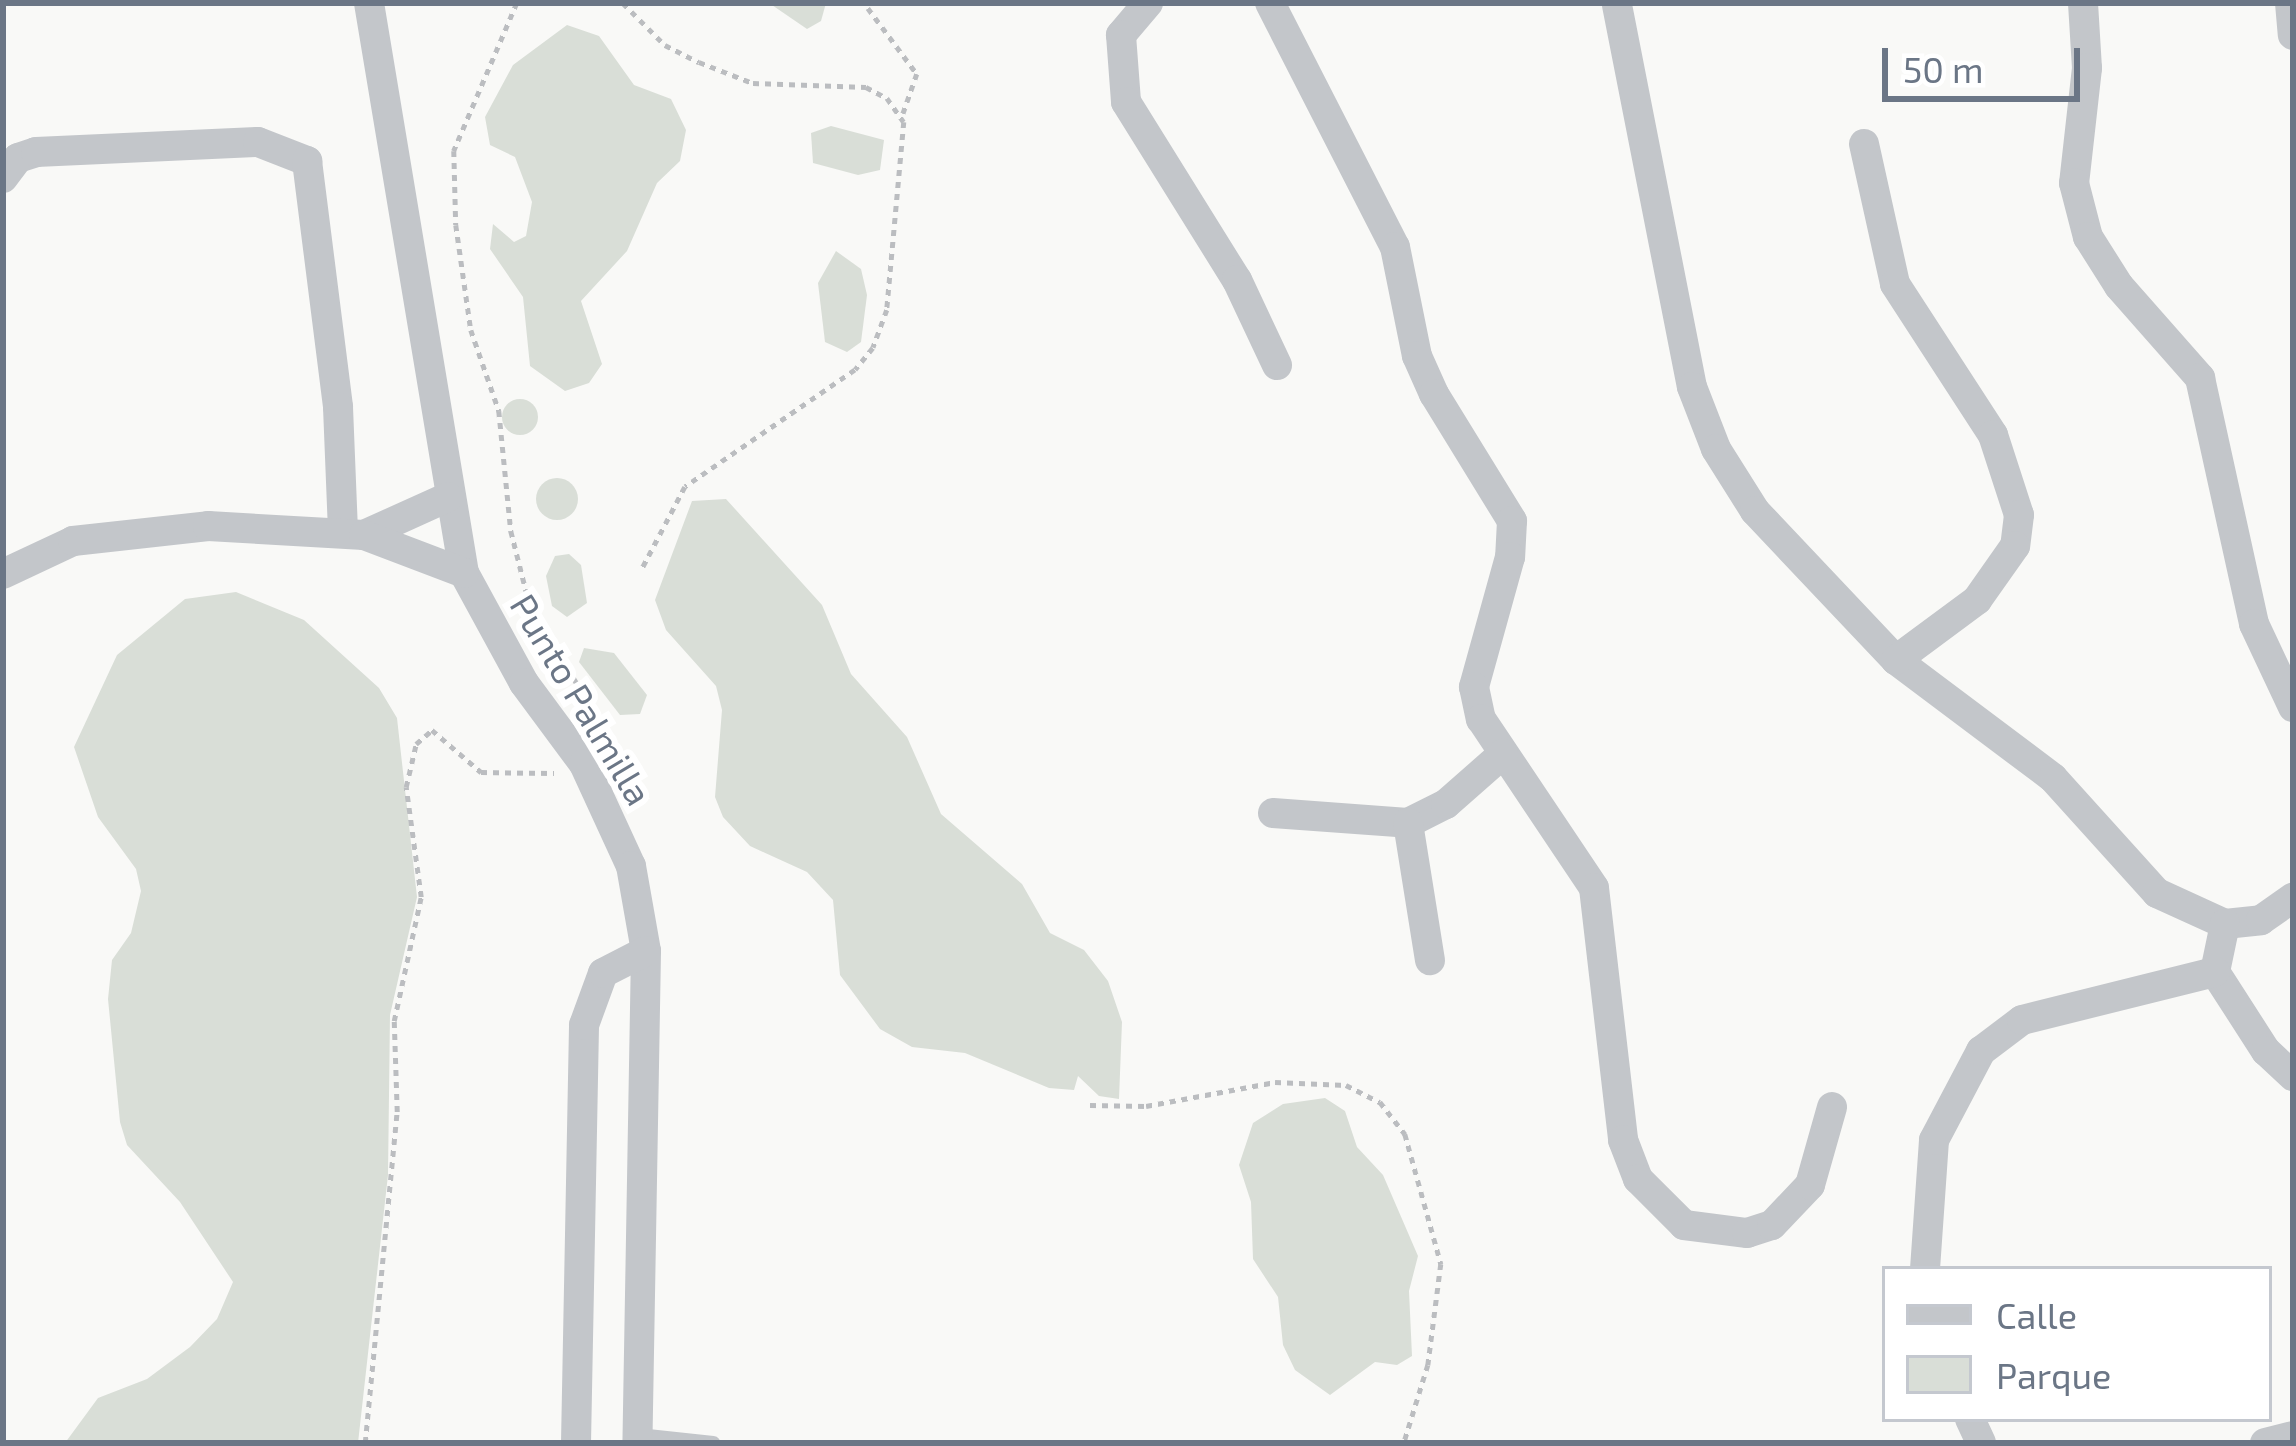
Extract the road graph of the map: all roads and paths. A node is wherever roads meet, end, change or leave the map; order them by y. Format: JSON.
{"nodes":[{"id":1,"x":369,"y":3,"type":"edge"},
{"id":2,"x":517,"y":3,"type":"edge"},
{"id":3,"x":623,"y":3,"type":"edge"},
{"id":4,"x":1148,"y":3,"type":"edge"},
{"id":5,"x":1270,"y":3,"type":"edge"},
{"id":6,"x":2083,"y":3,"type":"edge"},
{"id":7,"x":2290,"y":3,"type":"edge"},
{"id":8,"x":1617,"y":5,"type":"edge"},
{"id":9,"x":868,"y":8,"type":"dead end"},
{"id":10,"x":2293,"y":35,"type":"edge"},
{"id":11,"x":903,"y":114,"type":"junction"},
{"id":12,"x":1864,"y":144,"type":"dead end"},
{"id":13,"x":3,"y":178,"type":"edge"},
{"id":14,"x":1277,"y":365,"type":"dead end"},
{"id":15,"x":448,"y":497,"type":"junction"},
{"id":16,"x":354,"y":534,"type":"junction"},
{"id":17,"x":642,"y":569,"type":"dead end"},
{"id":18,"x":464,"y":573,"type":"junction"},
{"id":19,"x":3,"y":574,"type":"edge"},
{"id":20,"x":1896,"y":660,"type":"junction"},
{"id":21,"x":2293,"y":707,"type":"edge"},
{"id":22,"x":1503,"y":754,"type":"junction"},
{"id":23,"x":584,"y":764,"type":"junction"},
{"id":24,"x":1273,"y":813,"type":"dead end"},
{"id":25,"x":1408,"y":823,"type":"junction"},
{"id":26,"x":2293,"y":898,"type":"edge"},
{"id":27,"x":2224,"y":924,"type":"junction"},
{"id":28,"x":646,"y":951,"type":"junction"},
{"id":29,"x":1430,"y":960,"type":"dead end"},
{"id":30,"x":2215,"y":972,"type":"junction"},
{"id":31,"x":2293,"y":1076,"type":"edge"},
{"id":32,"x":1090,"y":1105,"type":"dead end"},
{"id":33,"x":1832,"y":1107,"type":"dead end"},
{"id":34,"x":1924,"y":1266,"type":"edge"},
{"id":35,"x":2293,"y":1436,"type":"edge"},
{"id":36,"x":638,"y":1439,"type":"edge"},
{"id":37,"x":365,"y":1443,"type":"edge"},
{"id":38,"x":576,"y":1443,"type":"edge"},
{"id":39,"x":713,"y":1443,"type":"edge"},
{"id":40,"x":1404,"y":1443,"type":"edge"},
{"id":41,"x":2264,"y":1443,"type":"edge"}],
"edges":[{"from":1,"to":15,"type":"street","name":"Punto Palmilla"},
{"from":2,"to":23,"type":"path"},
{"from":3,"to":11,"type":"path"},
{"from":4,"to":14,"type":"street"},
{"from":5,"to":22,"type":"street"},
{"from":6,"to":21,"type":"street"},
{"from":7,"to":10,"type":"street"},
{"from":8,"to":20,"type":"street"},
{"from":9,"to":11,"type":"path"},
{"from":11,"to":17,"type":"path"},
{"from":12,"to":20,"type":"street"},
{"from":13,"to":16,"type":"street"},
{"from":15,"to":16,"type":"street"},
{"from":15,"to":18,"type":"street","name":"Punto Palmilla"},
{"from":16,"to":18,"type":"street"},
{"from":16,"to":19,"type":"street"},
{"from":18,"to":23,"type":"street","name":"Punto Palmilla"},
{"from":20,"to":27,"type":"street"},
{"from":22,"to":25,"type":"street"},
{"from":22,"to":33,"type":"street"},
{"from":23,"to":28,"type":"street","name":"Punto Palmilla"},
{"from":23,"to":37,"type":"path"},
{"from":24,"to":25,"type":"street"},
{"from":25,"to":29,"type":"street"},
{"from":26,"to":27,"type":"street"},
{"from":27,"to":30,"type":"street"},
{"from":28,"to":36,"type":"street","name":"Punto Palmilla"},
{"from":28,"to":38,"type":"street"},
{"from":30,"to":31,"type":"street"},
{"from":30,"to":34,"type":"street"},
{"from":32,"to":40,"type":"path"},
{"from":35,"to":41,"type":"street"},
{"from":36,"to":39,"type":"lane"}]}
